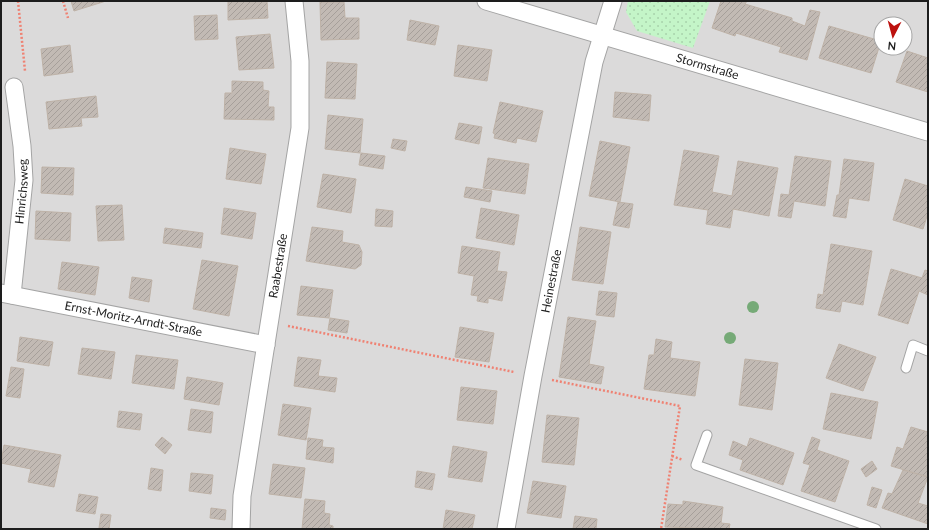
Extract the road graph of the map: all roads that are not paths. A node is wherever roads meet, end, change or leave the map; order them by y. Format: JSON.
{"nodes":[{"id":1,"x":294,"y":1,"type":"edge"},
{"id":2,"x":486,"y":1,"type":"edge"},
{"id":3,"x":612,"y":1,"type":"edge"},
{"id":4,"x":603,"y":34,"type":"junction"},
{"id":5,"x":14,"y":87,"type":"road end"},
{"id":6,"x":928,"y":132,"type":"edge"},
{"id":7,"x":7,"y":294,"type":"edge"},
{"id":8,"x":266,"y":345,"type":"junction"},
{"id":9,"x":928,"y":350,"type":"edge"},
{"id":10,"x":906,"y":368,"type":"dead end"},
{"id":11,"x":707,"y":435,"type":"dead end"},
{"id":12,"x":241,"y":529,"type":"edge"},
{"id":13,"x":506,"y":529,"type":"edge"},
{"id":14,"x":876,"y":529,"type":"edge"}],
"edges":[{"from":1,"to":8,"type":"street","name":"Raabestraße"},
{"from":2,"to":4,"type":"street","name":"Stormstraße"},
{"from":3,"to":4,"type":"street","name":"Heinestraße"},
{"from":4,"to":6,"type":"street","name":"Stormstraße"},
{"from":4,"to":13,"type":"street","name":"Heinestraße"},
{"from":5,"to":7,"type":"street","name":"Hinrichsweg"},
{"from":7,"to":8,"type":"street","name":"Ernst-Moritz-Arndt-Straße"},
{"from":8,"to":12,"type":"street","name":"Raabestraße"},
{"from":9,"to":10,"type":"lane"},
{"from":11,"to":14,"type":"lane"}]}
